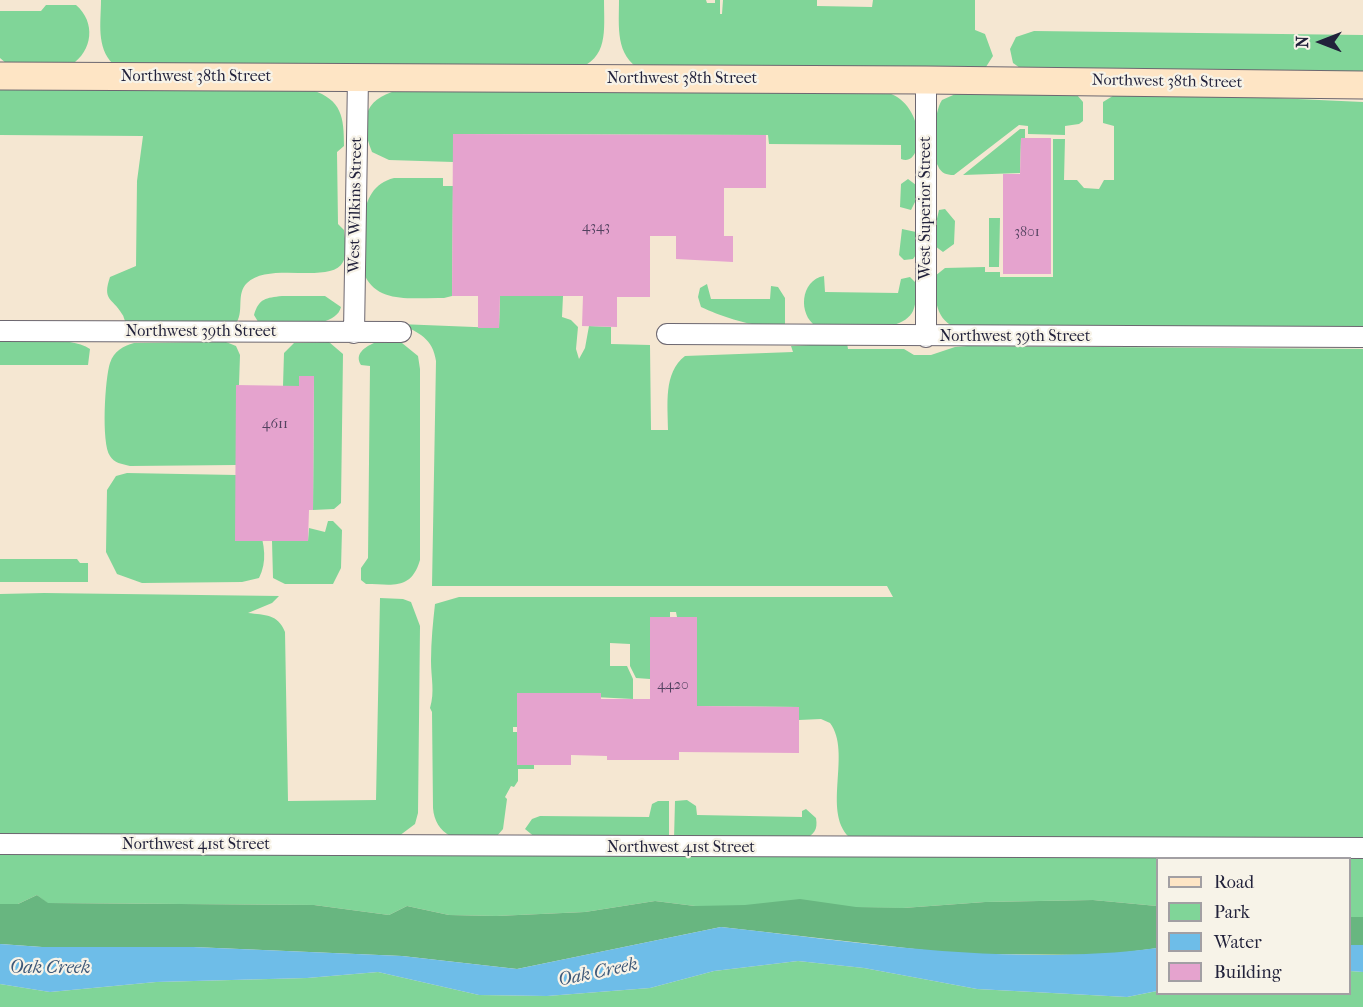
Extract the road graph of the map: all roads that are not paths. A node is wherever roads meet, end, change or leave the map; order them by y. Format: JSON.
{"nodes":[{"id":1,"x":0,"y":76,"type":"edge"},
{"id":2,"x":358,"y":77,"type":"junction"},
{"id":3,"x":926,"y":80,"type":"junction"},
{"id":4,"x":1363,"y":85,"type":"edge"},
{"id":5,"x":0,"y":331,"type":"edge"},
{"id":6,"x":401,"y":332,"type":"dead end"},
{"id":7,"x":354,"y":333,"type":"junction"},
{"id":8,"x":667,"y":334,"type":"dead end"},
{"id":9,"x":926,"y":337,"type":"junction"},
{"id":10,"x":1363,"y":337,"type":"edge"},
{"id":11,"x":0,"y":844,"type":"edge"},
{"id":12,"x":1363,"y":848,"type":"edge"}],
"edges":[{"from":1,"to":2,"type":"main road","name":"Northwest 38th Street"},
{"from":2,"to":3,"type":"main road","name":"Northwest 38th Street"},
{"from":2,"to":7,"type":"street","name":"West Wilkins Street"},
{"from":3,"to":4,"type":"main road","name":"Northwest 38th Street"},
{"from":3,"to":9,"type":"street","name":"West Superior Street"},
{"from":5,"to":7,"type":"street","name":"Northwest 39th Street"},
{"from":6,"to":7,"type":"street","name":"Northwest 39th Street"},
{"from":8,"to":9,"type":"street","name":"Northwest 39th Street"},
{"from":9,"to":10,"type":"street","name":"Northwest 39th Street"},
{"from":11,"to":12,"type":"street","name":"Northwest 41st Street"}]}
